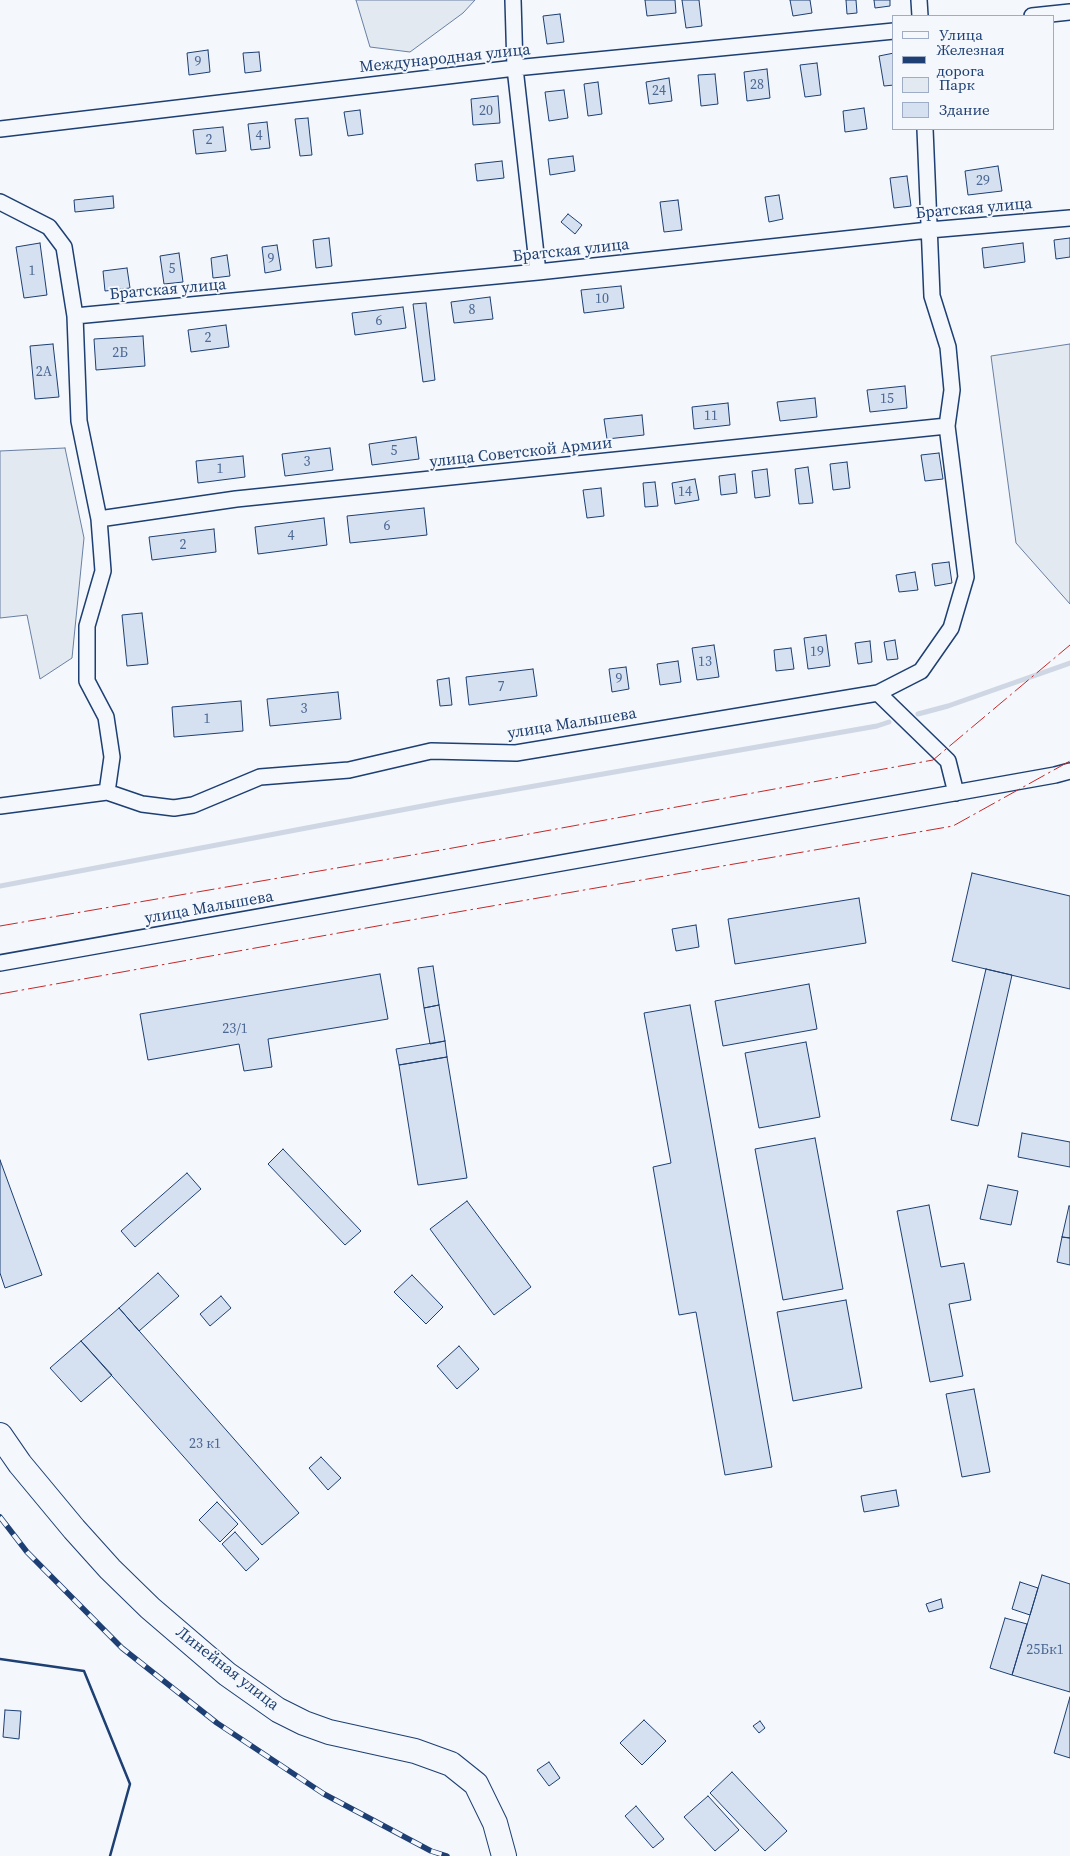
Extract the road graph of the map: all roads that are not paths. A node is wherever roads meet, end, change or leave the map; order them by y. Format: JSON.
{"nodes":[{"id":1,"x":513,"y":0,"type":"edge"},
{"id":2,"x":919,"y":0,"type":"edge"},
{"id":3,"x":1070,"y":12,"type":"edge"},
{"id":4,"x":920,"y":15,"type":"edge"},
{"id":5,"x":1042,"y":15,"type":"edge"},
{"id":6,"x":892,"y":31,"type":"edge"},
{"id":7,"x":515,"y":68,"type":"junction"},
{"id":8,"x":0,"y":129,"type":"edge"},
{"id":9,"x":925,"y":130,"type":"edge"},
{"id":10,"x":0,"y":202,"type":"edge"},
{"id":11,"x":1070,"y":218,"type":"edge"},
{"id":12,"x":929,"y":230,"type":"junction"},
{"id":13,"x":538,"y":272,"type":"junction"},
{"id":14,"x":75,"y":316,"type":"junction"},
{"id":15,"x":947,"y":426,"type":"junction"},
{"id":16,"x":99,"y":519,"type":"junction"},
{"id":17,"x":878,"y":693,"type":"junction"},
{"id":18,"x":1070,"y":771,"type":"edge"},
{"id":19,"x":107,"y":792,"type":"junction"},
{"id":20,"x":956,"y":793,"type":"junction"},
{"id":21,"x":0,"y":806,"type":"edge"},
{"id":22,"x":0,"y":963,"type":"edge"},
{"id":23,"x":0,"y":1435,"type":"edge"},
{"id":24,"x":504,"y":1856,"type":"edge"}],
"edges":[{"from":1,"to":7,"type":"street"},
{"from":2,"to":4,"type":"street"},
{"from":3,"to":5,"type":"street"},
{"from":6,"to":7,"type":"street","name":"Международная улица"},
{"from":7,"to":8,"type":"street","name":"Международная улица"},
{"from":7,"to":13,"type":"street"},
{"from":9,"to":12,"type":"street","name":"улица Малышева"},
{"from":10,"to":14,"type":"street"},
{"from":11,"to":12,"type":"street","name":"Братская улица"},
{"from":12,"to":13,"type":"street","name":"Братская улица"},
{"from":12,"to":15,"type":"street","name":"улица Малышева"},
{"from":13,"to":14,"type":"street","name":"Братская улица"},
{"from":14,"to":16,"type":"street"},
{"from":15,"to":16,"type":"street","name":"улица Советской Армии"},
{"from":15,"to":17,"type":"street","name":"улица Малышева"},
{"from":16,"to":19,"type":"street"},
{"from":17,"to":19,"type":"street","name":"улица Малышева"},
{"from":17,"to":20,"type":"street"},
{"from":18,"to":20,"type":"street","name":"улица Малышева"},
{"from":19,"to":21,"type":"street","name":"улица Малышева"},
{"from":20,"to":22,"type":"street","name":"улица Малышева"},
{"from":23,"to":24,"type":"main road","name":"Линейная улица"}]}
